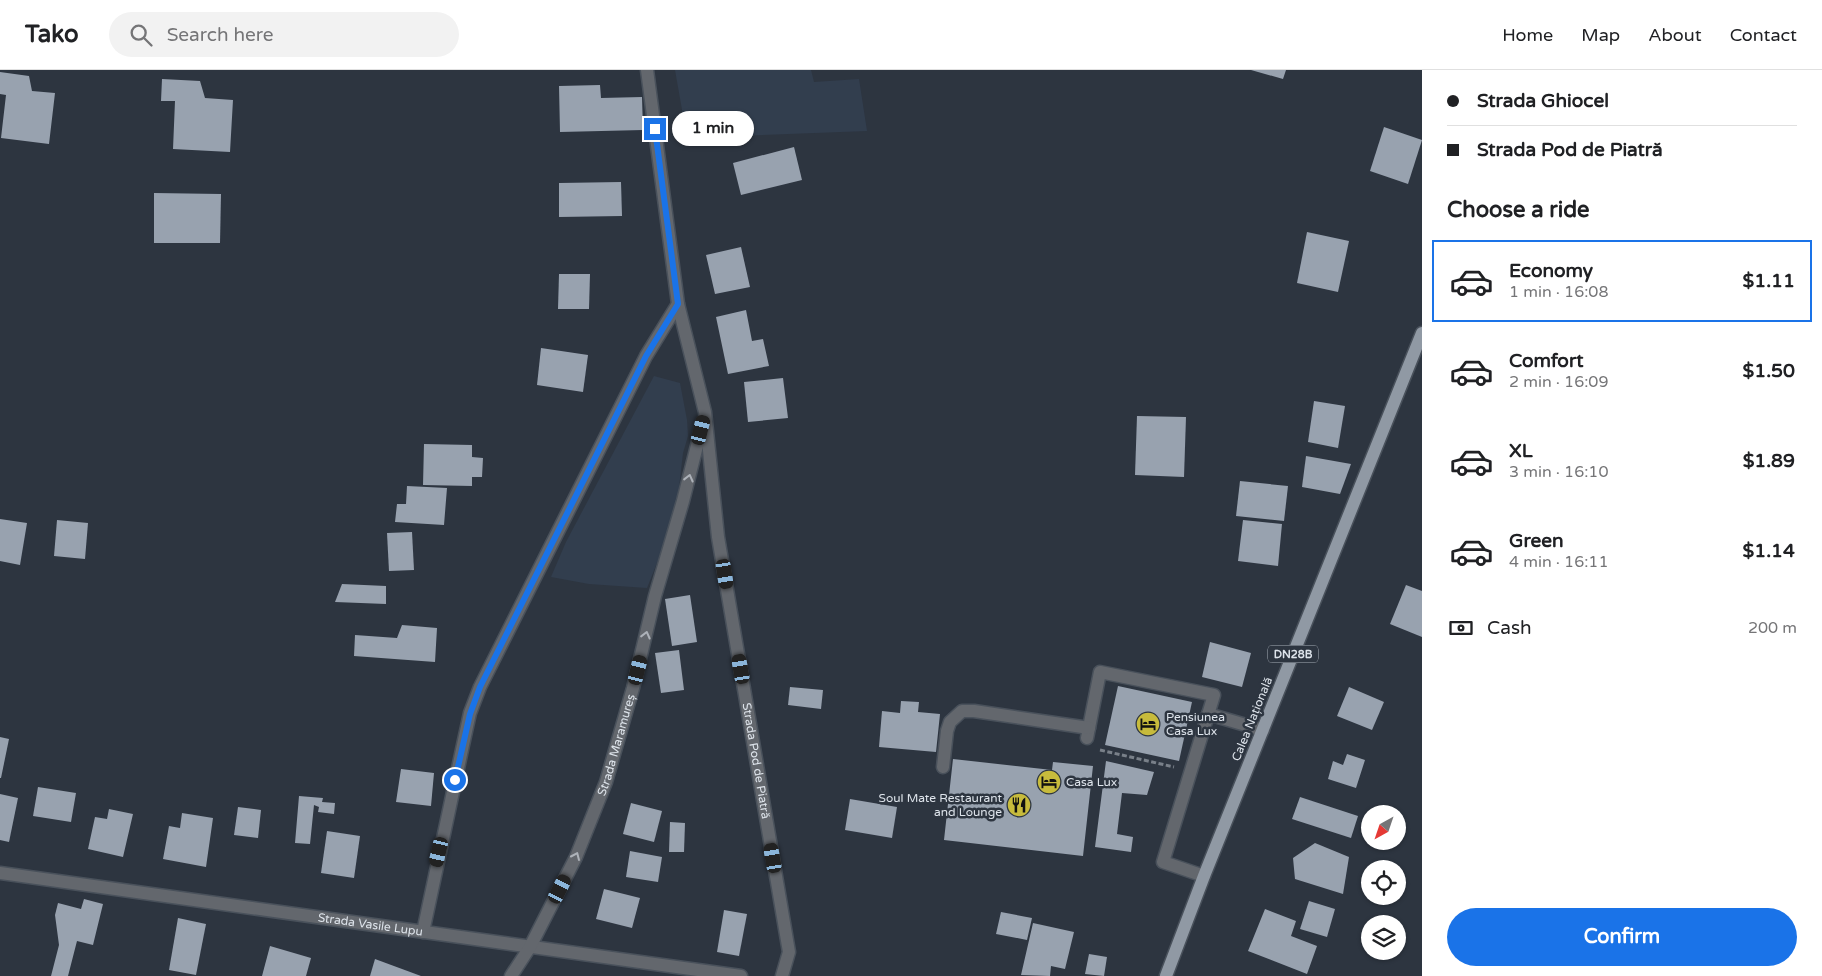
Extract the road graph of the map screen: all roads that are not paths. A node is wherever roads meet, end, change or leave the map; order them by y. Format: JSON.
{"nodes":[{"id":1,"x":647,"y":70,"type":"edge"},
{"id":2,"x":678,"y":304,"type":"junction"},
{"id":3,"x":1422,"y":333,"type":"edge"},
{"id":4,"x":705,"y":412,"type":"junction"},
{"id":5,"x":1208,"y":714,"type":"junction"},
{"id":6,"x":1262,"y":730,"type":"junction"},
{"id":7,"x":943,"y":767,"type":"dead end"},
{"id":8,"x":0,"y":873,"type":"edge"},
{"id":9,"x":1204,"y":876,"type":"junction"},
{"id":10,"x":423,"y":932,"type":"junction"},
{"id":11,"x":530,"y":947,"type":"junction"},
{"id":12,"x":511,"y":976,"type":"edge"},
{"id":13,"x":741,"y":976,"type":"edge"},
{"id":14,"x":782,"y":976,"type":"edge"},
{"id":15,"x":1166,"y":976,"type":"edge"}],
"edges":[{"from":1,"to":2,"type":"street","name":"Strada Pod de Piatră"},
{"from":2,"to":4,"type":"street","name":"Strada Pod de Piatră"},
{"from":2,"to":10,"type":"street"},
{"from":3,"to":6,"type":"main road","name":"Calea Națională","number":"DN28B"},
{"from":11,"to":4,"type":"street","name":"Strada Maramureș","one_way":true},
{"from":4,"to":14,"type":"street","name":"Strada Pod de Piatră"},
{"from":5,"to":6,"type":"street"},
{"from":5,"to":7,"type":"street"},
{"from":5,"to":9,"type":"street"},
{"from":6,"to":9,"type":"main road","name":"Calea Națională","number":"DN28B"},
{"from":8,"to":10,"type":"street","name":"Strada Vasile Lupu"},
{"from":9,"to":15,"type":"main road","name":"Calea Națională","number":"DN28B"},
{"from":10,"to":11,"type":"street","name":"Strada Vasile Lupu"},
{"from":11,"to":12,"type":"street","name":"Strada Maramureș"},
{"from":11,"to":13,"type":"street","name":"Strada Vasile Lupu"}]}
